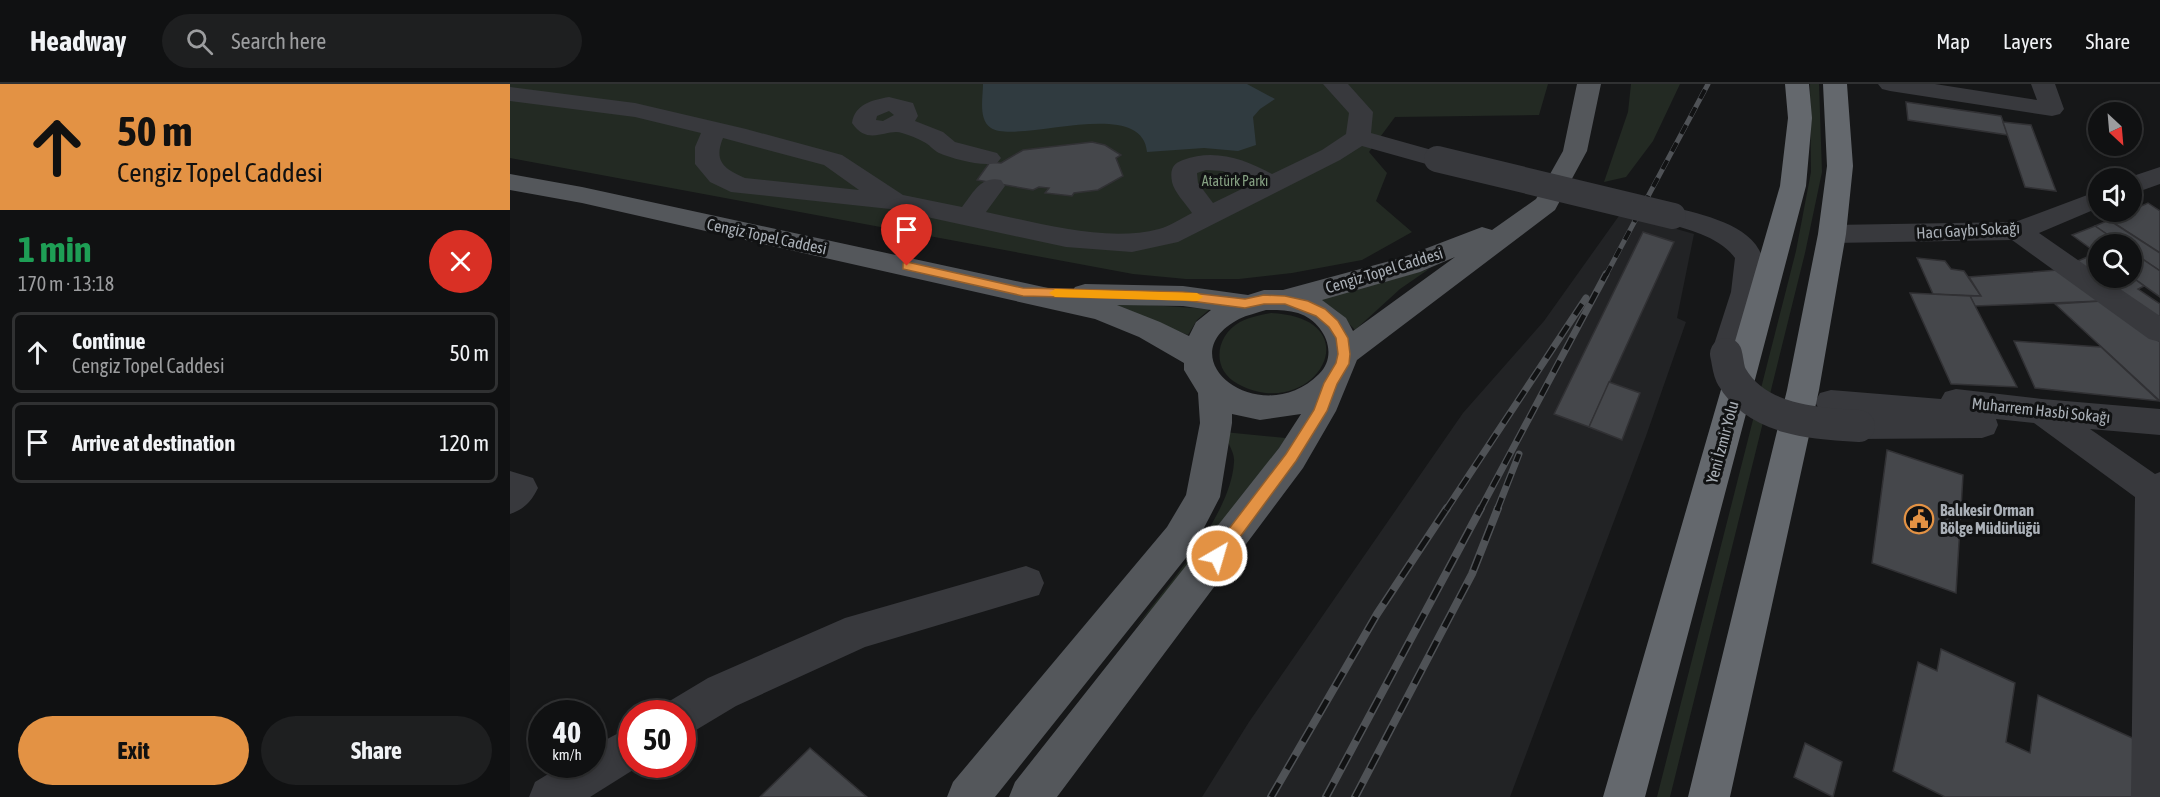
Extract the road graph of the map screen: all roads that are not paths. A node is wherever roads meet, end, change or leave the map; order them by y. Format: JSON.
{"nodes":[{"id":1,"x":1335,"y":84,"type":"edge"},
{"id":2,"x":1589,"y":84,"type":"edge"},
{"id":3,"x":1797,"y":84,"type":"edge"},
{"id":4,"x":1834,"y":84,"type":"edge"},
{"id":5,"x":1890,"y":84,"type":"edge"},
{"id":6,"x":2043,"y":84,"type":"edge"},
{"id":7,"x":519,"y":95,"type":"edge"},
{"id":8,"x":860,"y":128,"type":"edge"},
{"id":9,"x":715,"y":129,"type":"junction"},
{"id":10,"x":1358,"y":137,"type":"junction"},
{"id":11,"x":988,"y":158,"type":"dead end"},
{"id":12,"x":2160,"y":175,"type":"edge"},
{"id":13,"x":510,"y":182,"type":"edge"},
{"id":14,"x":2142,"y":182,"type":"edge"},
{"id":15,"x":1272,"y":185,"type":"junction"},
{"id":16,"x":992,"y":186,"type":"dead end"},
{"id":17,"x":895,"y":202,"type":"junction"},
{"id":18,"x":1545,"y":204,"type":"junction"},
{"id":19,"x":2088,"y":204,"type":"edge"},
{"id":20,"x":1208,"y":216,"type":"junction"},
{"id":21,"x":969,"y":217,"type":"junction"},
{"id":22,"x":2018,"y":231,"type":"junction"},
{"id":23,"x":1832,"y":234,"type":"junction"},
{"id":24,"x":1023,"y":292,"type":"junction"},
{"id":25,"x":1285,"y":300,"type":"junction"},
{"id":26,"x":1245,"y":304,"type":"junction"},
{"id":27,"x":2160,"y":331,"type":"edge"},
{"id":28,"x":1196,"y":356,"type":"junction"},
{"id":29,"x":1337,"y":368,"type":"junction"},
{"id":30,"x":1214,"y":391,"type":"junction"},
{"id":31,"x":1921,"y":397,"type":"dead end"},
{"id":32,"x":1831,"y":402,"type":"dead end"},
{"id":33,"x":2042,"y":412,"type":"junction"},
{"id":34,"x":2160,"y":422,"type":"edge"},
{"id":35,"x":510,"y":485,"type":"edge"},
{"id":36,"x":2157,"y":491,"type":"edge"},
{"id":37,"x":510,"y":499,"type":"edge"},
{"id":38,"x":1026,"y":583,"type":"dead end"},
{"id":39,"x":696,"y":708,"type":"edge"},
{"id":40,"x":618,"y":756,"type":"edge"},
{"id":41,"x":550,"y":797,"type":"edge"},
{"id":42,"x":968,"y":797,"type":"edge"},
{"id":43,"x":1030,"y":797,"type":"edge"},
{"id":44,"x":1624,"y":797,"type":"edge"},
{"id":45,"x":1709,"y":797,"type":"edge"},
{"id":46,"x":2152,"y":797,"type":"edge"}],
"edges":[{"from":1,"to":10,"type":"street"},
{"from":2,"to":18,"type":"main road","name":"Cengiz Topel Caddesi"},
{"from":3,"to":44,"type":"highway","name":"Yeni İzmir Yolu"},
{"from":4,"to":23,"type":"highway"},
{"from":5,"to":6,"type":"street"},
{"from":7,"to":9,"type":"street"},
{"from":8,"to":9,"type":"street"},
{"from":8,"to":11,"type":"street"},
{"from":8,"to":17,"type":"street"},
{"from":9,"to":17,"type":"street"},
{"from":10,"to":15,"type":"street"},
{"from":10,"to":32,"type":"street","bridge":true},
{"from":12,"to":14,"type":"street"},
{"from":13,"to":24,"type":"main road","name":"Cengiz Topel Caddesi"},
{"from":15,"to":20,"type":"street"},
{"from":15,"to":20,"type":"street"},
{"from":16,"to":21,"type":"street"},
{"from":17,"to":21,"type":"street"},
{"from":18,"to":25,"type":"main road","name":"Cengiz Topel Caddesi"},
{"from":18,"to":29,"type":"main road","name":"Cengiz Topel Caddesi"},
{"from":19,"to":22,"type":"street","name":"Hacı Gaybı Sokağı"},
{"from":20,"to":21,"type":"street"},
{"from":22,"to":23,"type":"street","name":"Hacı Gaybı Sokağı"},
{"from":22,"to":27,"type":"street"},
{"from":23,"to":45,"type":"highway"},
{"from":24,"to":26,"type":"main road","name":"Cengiz Topel Caddesi"},
{"from":24,"to":28,"type":"main road","name":"Cengiz Topel Caddesi"},
{"from":25,"to":26,"type":"main road","name":"Cengiz Topel Caddesi"},
{"from":25,"to":29,"type":"main road","name":"Cengiz Topel Caddesi"},
{"from":26,"to":28,"type":"main road","name":"Cengiz Topel Caddesi"},
{"from":28,"to":30,"type":"main road"},
{"from":29,"to":30,"type":"main road","name":"Cengiz Topel Caddesi"},
{"from":29,"to":43,"type":"main road"},
{"from":30,"to":42,"type":"main road"},
{"from":31,"to":33,"type":"street","name":"Muharrem Hasbi Sokağı"},
{"from":33,"to":34,"type":"street","name":"Muharrem Hasbi Sokağı"},
{"from":33,"to":36,"type":"street"},
{"from":35,"to":37,"type":"street"},
{"from":36,"to":46,"type":"street"},
{"from":38,"to":39,"type":"street"},
{"from":40,"to":41,"type":"street"}]}
